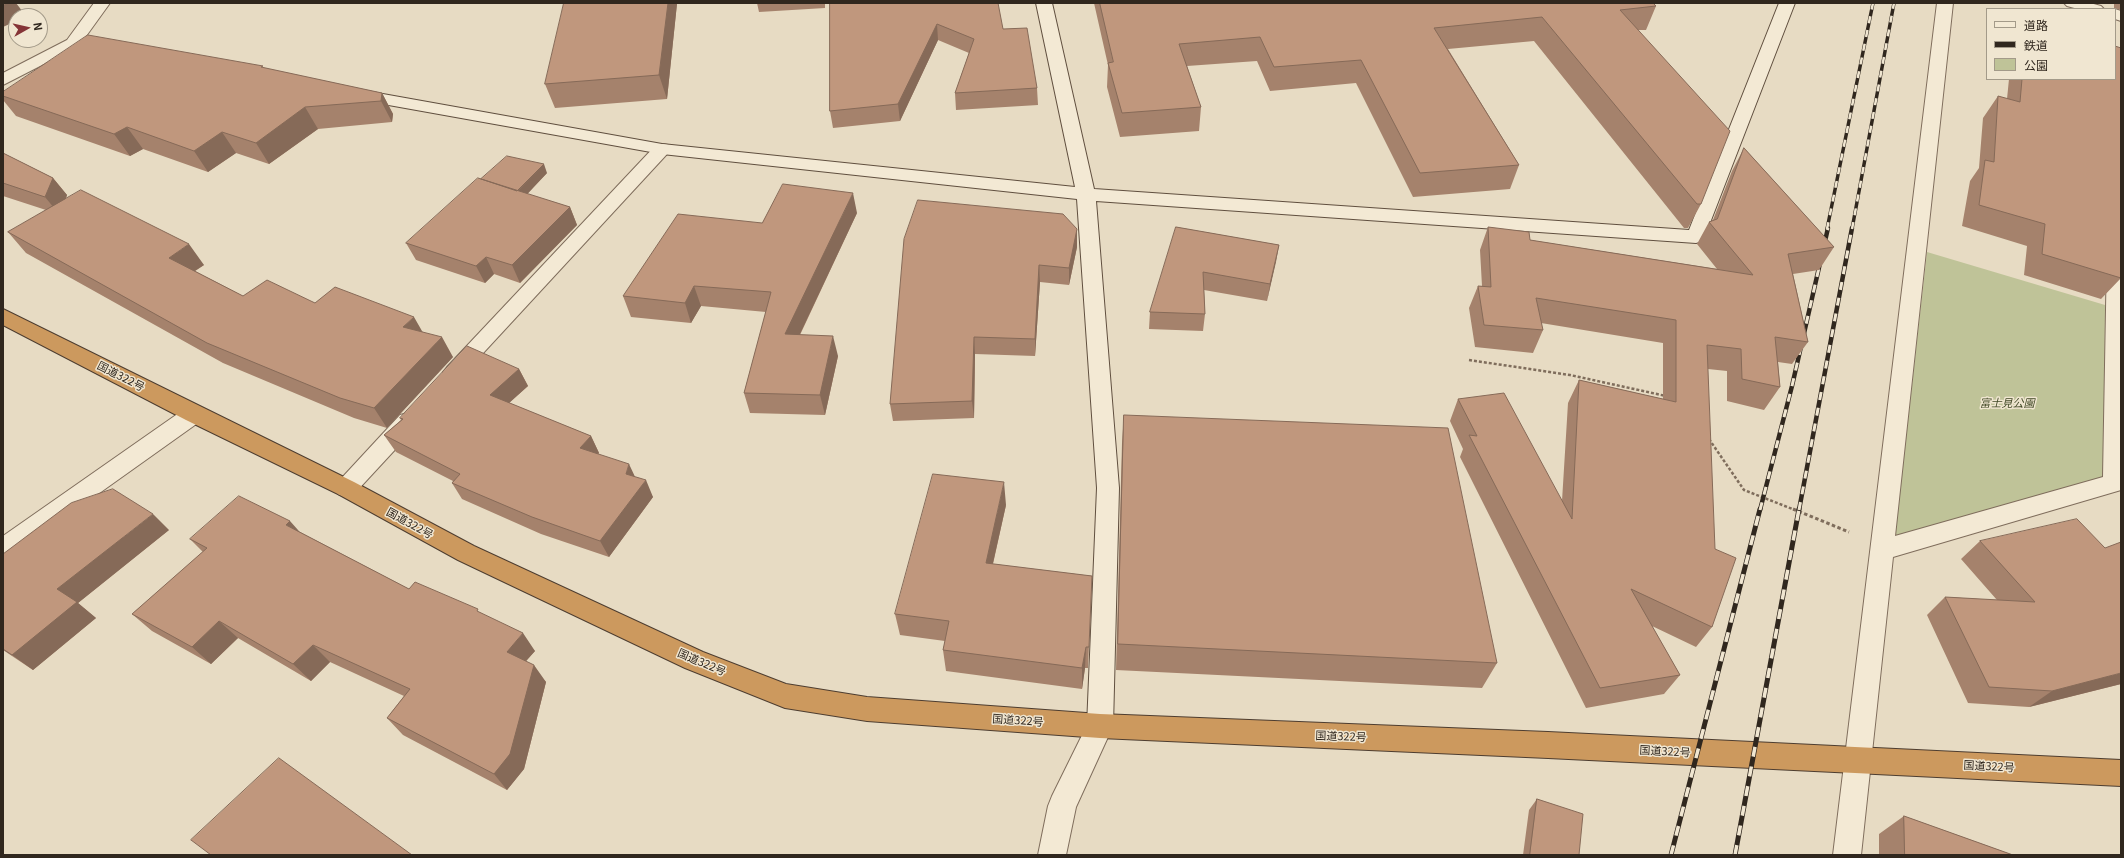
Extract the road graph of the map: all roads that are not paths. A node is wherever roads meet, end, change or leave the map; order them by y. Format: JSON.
{"nodes":[{"id":1,"x":102,"y":3,"type":"edge"},
{"id":2,"x":1044,"y":3,"type":"edge"},
{"id":3,"x":1787,"y":3,"type":"edge"},
{"id":4,"x":1945,"y":3,"type":"edge"},
{"id":5,"x":2072,"y":3,"type":"edge"},
{"id":6,"x":2092,"y":8,"type":"edge"},
{"id":7,"x":3,"y":80,"type":"edge"},
{"id":8,"x":340,"y":91,"type":"edge"},
{"id":9,"x":662,"y":150,"type":"junction"},
{"id":10,"x":1086,"y":194,"type":"junction"},
{"id":11,"x":2117,"y":237,"type":"edge"},
{"id":12,"x":3,"y":316,"type":"edge"},
{"id":13,"x":444,"y":383,"type":"edge"},
{"id":14,"x":2118,"y":396,"type":"edge"},
{"id":15,"x":422,"y":406,"type":"edge"},
{"id":16,"x":194,"y":414,"type":"junction"},
{"id":17,"x":346,"y":488,"type":"junction"},
{"id":18,"x":3,"y":549,"type":"edge"},
{"id":19,"x":1883,"y":550,"type":"junction"},
{"id":20,"x":1100,"y":726,"type":"junction"},
{"id":21,"x":1860,"y":760,"type":"junction"},
{"id":22,"x":2121,"y":773,"type":"edge"},
{"id":23,"x":1052,"y":855,"type":"edge"},
{"id":24,"x":1848,"y":855,"type":"edge"}],
"edges":[{"from":1,"to":7,"type":"street"},
{"from":2,"to":10,"type":"street"},
{"from":3,"to":10,"type":"street"},
{"from":4,"to":19,"type":"street"},
{"from":5,"to":6,"type":"street"},
{"from":8,"to":9,"type":"street"},
{"from":9,"to":10,"type":"street"},
{"from":9,"to":13,"type":"street"},
{"from":10,"to":20,"type":"street"},
{"from":11,"to":14,"type":"street"},
{"from":12,"to":16,"type":"highway","name":"国道322号"},
{"from":14,"to":19,"type":"street"},
{"from":15,"to":17,"type":"street"},
{"from":16,"to":17,"type":"highway","name":"国道322号"},
{"from":16,"to":18,"type":"street"},
{"from":17,"to":20,"type":"highway","name":"国道322号"},
{"from":19,"to":21,"type":"street"},
{"from":20,"to":21,"type":"highway","name":"国道322号"},
{"from":20,"to":23,"type":"street"},
{"from":21,"to":22,"type":"highway","name":"国道322号"},
{"from":21,"to":24,"type":"street"}]}
